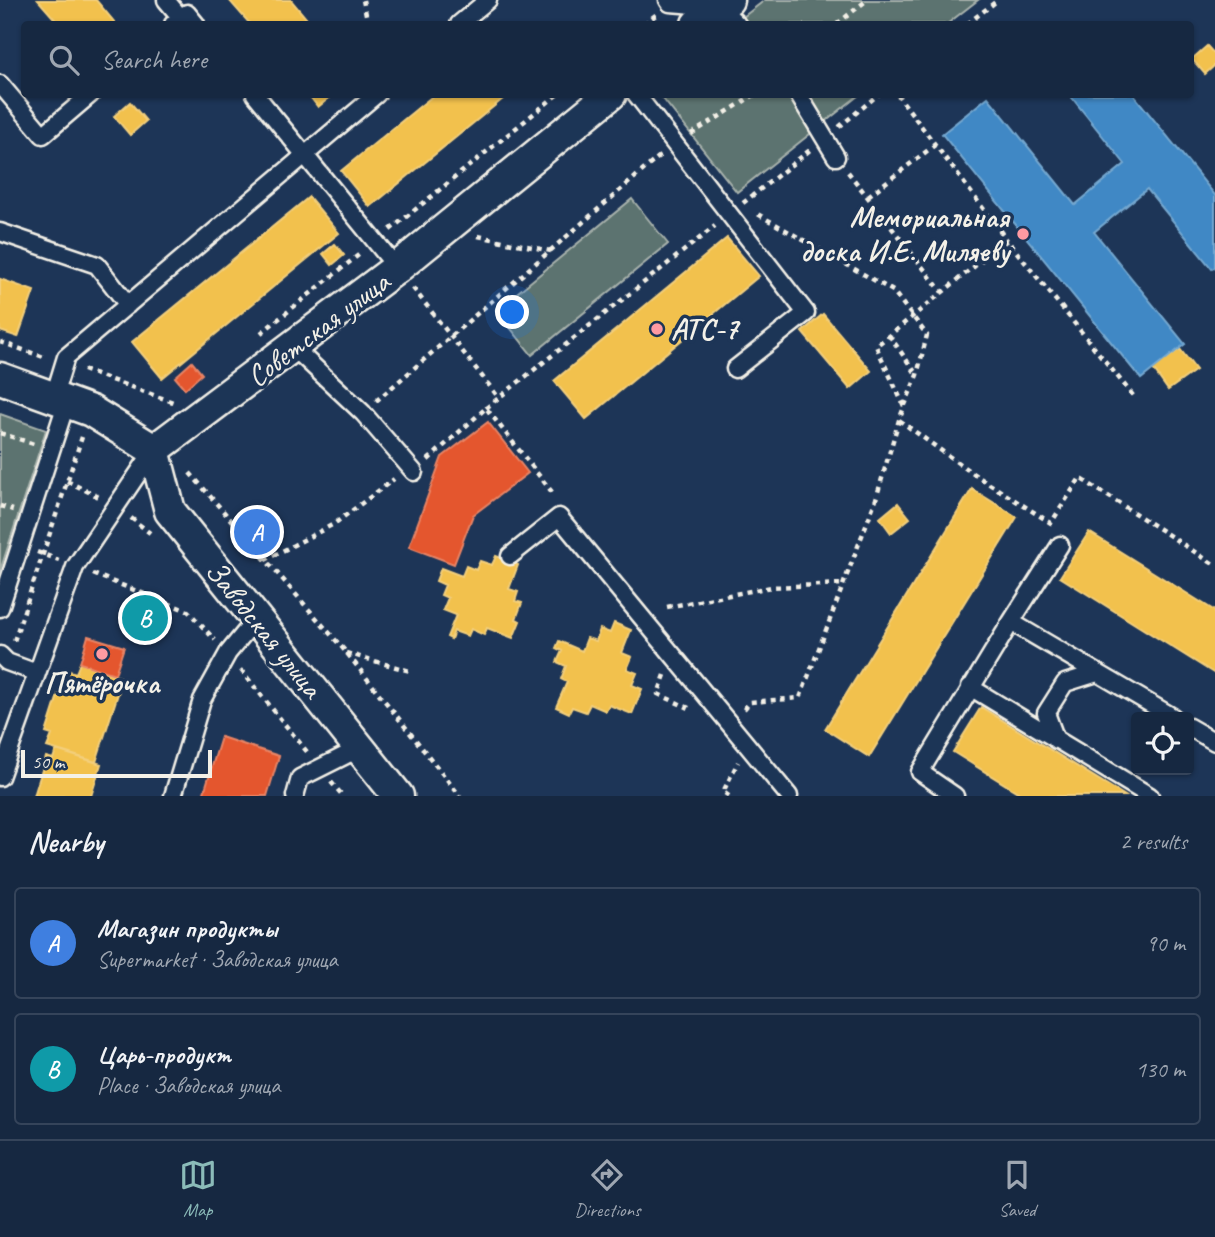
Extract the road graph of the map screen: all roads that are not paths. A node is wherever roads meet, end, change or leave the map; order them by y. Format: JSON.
{"nodes":[{"id":1,"x":166,"y":0,"type":"edge"},
{"id":2,"x":488,"y":0,"type":"edge"},
{"id":3,"x":667,"y":0,"type":"edge"},
{"id":4,"x":720,"y":14,"type":"edge"},
{"id":5,"x":177,"y":21,"type":"edge"},
{"id":6,"x":194,"y":21,"type":"edge"},
{"id":7,"x":463,"y":21,"type":"edge"},
{"id":8,"x":0,"y":84,"type":"edge"},
{"id":9,"x":86,"y":98,"type":"edge"},
{"id":10,"x":258,"y":98,"type":"edge"},
{"id":11,"x":372,"y":98,"type":"edge"},
{"id":12,"x":606,"y":98,"type":"edge"},
{"id":13,"x":639,"y":98,"type":"edge"},
{"id":14,"x":800,"y":98,"type":"edge"},
{"id":15,"x":305,"y":155,"type":"junction"},
{"id":16,"x":836,"y":157,"type":"road end"},
{"id":17,"x":0,"y":232,"type":"edge"},
{"id":18,"x":397,"y":268,"type":"junction"},
{"id":19,"x":128,"y":305,"type":"junction"},
{"id":20,"x":294,"y":348,"type":"junction"},
{"id":21,"x":736,"y":369,"type":"dead end"},
{"id":22,"x":0,"y":378,"type":"edge"},
{"id":23,"x":60,"y":399,"type":"junction"},
{"id":24,"x":154,"y":450,"type":"junction"},
{"id":25,"x":412,"y":470,"type":"road end"},
{"id":26,"x":1060,"y":545,"type":"dead end"},
{"id":27,"x":510,"y":555,"type":"dead end"},
{"id":28,"x":0,"y":608,"type":"edge"},
{"id":29,"x":256,"y":618,"type":"junction"},
{"id":30,"x":1011,"y":622,"type":"junction"},
{"id":31,"x":3,"y":658,"type":"edge"},
{"id":32,"x":37,"y":673,"type":"junction"},
{"id":33,"x":1097,"y":673,"type":"junction"},
{"id":34,"x":970,"y":687,"type":"junction"},
{"id":35,"x":1163,"y":712,"type":"edge"},
{"id":36,"x":1194,"y":730,"type":"edge"},
{"id":37,"x":1056,"y":740,"type":"junction"},
{"id":38,"x":1215,"y":743,"type":"edge"},
{"id":39,"x":360,"y":748,"type":"junction"},
{"id":40,"x":0,"y":777,"type":"edge"},
{"id":41,"x":173,"y":796,"type":"edge"},
{"id":42,"x":295,"y":796,"type":"edge"},
{"id":43,"x":398,"y":796,"type":"edge"},
{"id":44,"x":789,"y":796,"type":"edge"},
{"id":45,"x":955,"y":796,"type":"edge"},
{"id":46,"x":1150,"y":796,"type":"edge"}],
"edges":[{"from":1,"to":5,"type":"lane"},
{"from":2,"to":7,"type":"lane"},
{"from":3,"to":4,"type":"lane"},
{"from":5,"to":6,"type":"lane"},
{"from":8,"to":9,"type":"lane"},
{"from":10,"to":15,"type":"lane"},
{"from":11,"to":15,"type":"lane"},
{"from":12,"to":18,"type":"street","name":"Советская улица"},
{"from":13,"to":21,"type":"lane"},
{"from":14,"to":16,"type":"lane"},
{"from":15,"to":18,"type":"lane"},
{"from":15,"to":19,"type":"lane"},
{"from":17,"to":19,"type":"lane"},
{"from":18,"to":20,"type":"street","name":"Советская улица"},
{"from":19,"to":23,"type":"lane"},
{"from":20,"to":24,"type":"street","name":"Советская улица"},
{"from":20,"to":25,"type":"lane"},
{"from":22,"to":23,"type":"street"},
{"from":23,"to":24,"type":"street"},
{"from":23,"to":28,"type":"lane"},
{"from":24,"to":29,"type":"street","name":"Заводская улица"},
{"from":24,"to":32,"type":"lane"},
{"from":26,"to":30,"type":"lane"},
{"from":27,"to":44,"type":"lane"},
{"from":29,"to":39,"type":"street","name":"Заводская улица"},
{"from":29,"to":41,"type":"lane"},
{"from":30,"to":33,"type":"lane"},
{"from":30,"to":34,"type":"lane"},
{"from":31,"to":32,"type":"lane"},
{"from":32,"to":40,"type":"lane"},
{"from":33,"to":35,"type":"lane"},
{"from":33,"to":37,"type":"lane"},
{"from":34,"to":37,"type":"lane"},
{"from":34,"to":45,"type":"lane"},
{"from":36,"to":38,"type":"lane"},
{"from":37,"to":46,"type":"lane"},
{"from":39,"to":42,"type":"lane"},
{"from":39,"to":43,"type":"street","name":"Заводская улица"}]}
